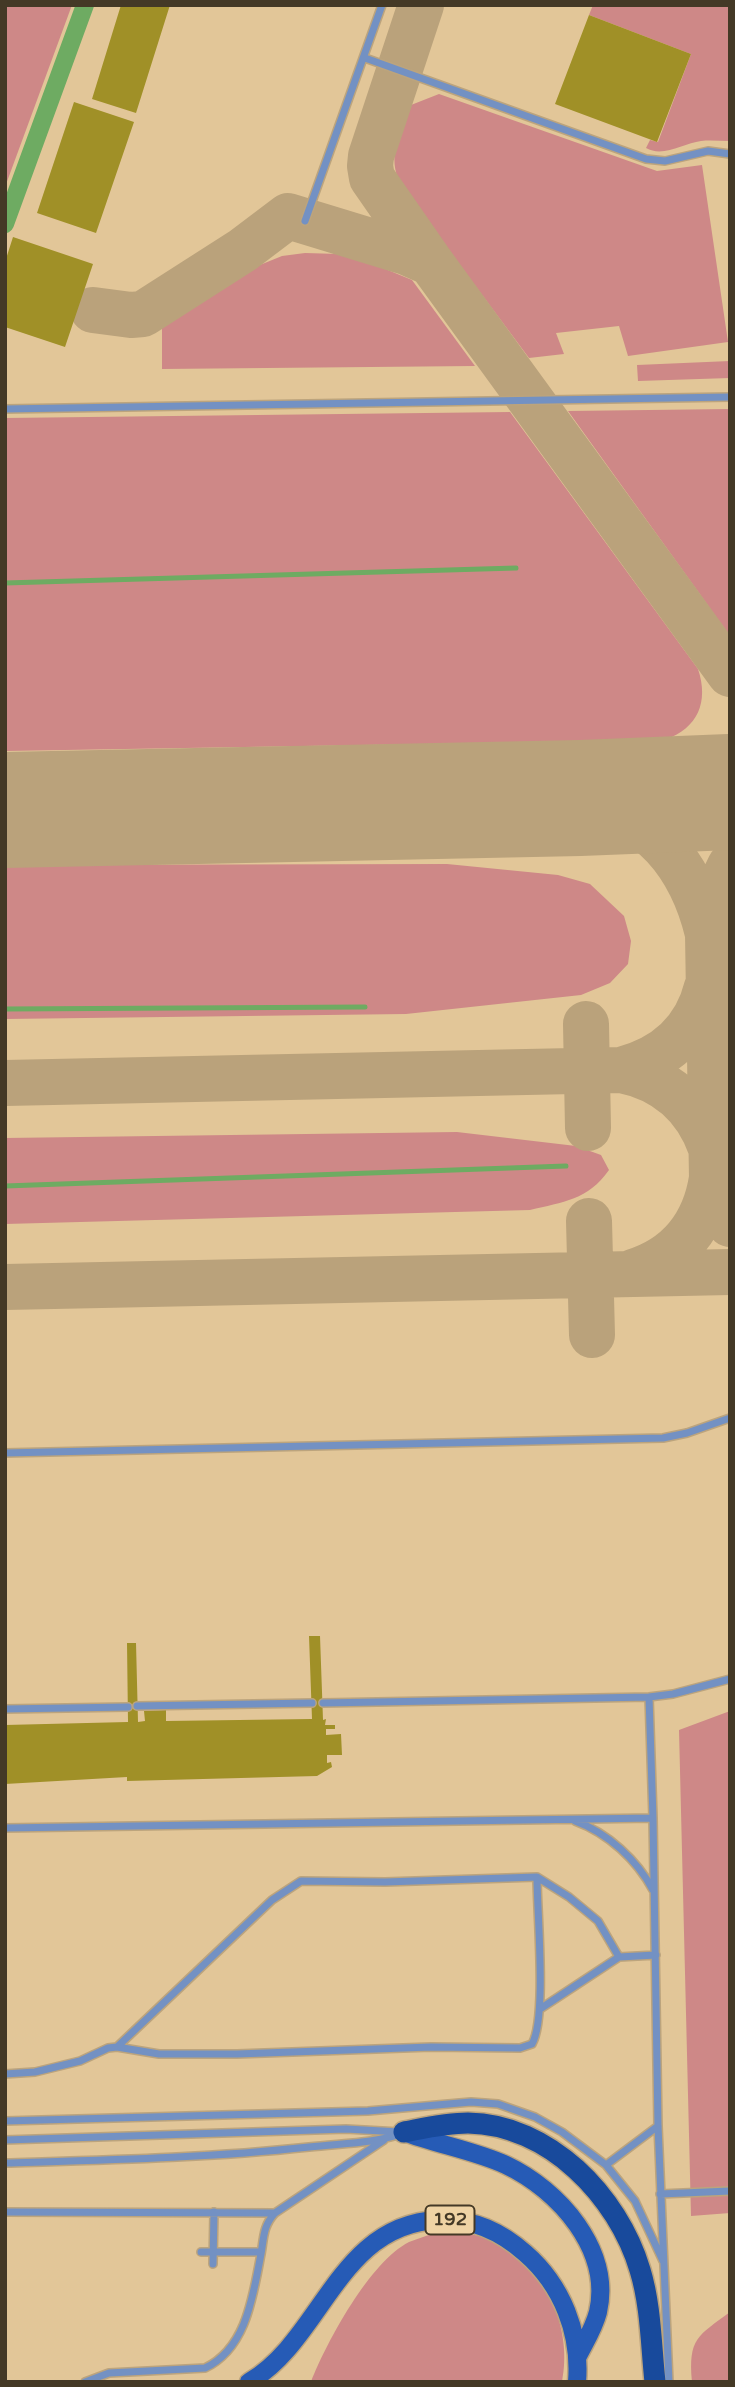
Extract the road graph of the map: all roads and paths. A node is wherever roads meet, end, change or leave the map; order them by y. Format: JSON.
{"nodes":[{"id":1,"x":382,"y":5,"type":"edge"},
{"id":2,"x":365,"y":58,"type":"junction"},
{"id":3,"x":730,"y":154,"type":"edge"},
{"id":4,"x":304,"y":221,"type":"dead end"},
{"id":5,"x":730,"y":397,"type":"edge"},
{"id":6,"x":5,"y":409,"type":"edge"},
{"id":7,"x":730,"y":1418,"type":"edge"},
{"id":8,"x":5,"y":1453,"type":"edge"},
{"id":9,"x":730,"y":1679,"type":"edge"},
{"id":10,"x":649,"y":1697,"type":"junction"},
{"id":11,"x":312,"y":1703,"type":"dead end"},
{"id":12,"x":323,"y":1703,"type":"dead end"},
{"id":13,"x":137,"y":1706,"type":"dead end"},
{"id":14,"x":128,"y":1707,"type":"dead end"},
{"id":15,"x":5,"y":1709,"type":"edge"},
{"id":16,"x":568,"y":1818,"type":"junction"},
{"id":17,"x":653,"y":1818,"type":"junction"},
{"id":18,"x":5,"y":1828,"type":"edge"},
{"id":19,"x":537,"y":1877,"type":"junction"},
{"id":20,"x":655,"y":1893,"type":"junction"},
{"id":21,"x":656,"y":1955,"type":"junction"},
{"id":22,"x":619,"y":1957,"type":"junction"},
{"id":23,"x":540,"y":2008,"type":"junction"},
{"id":24,"x":117,"y":2047,"type":"junction"},
{"id":25,"x":5,"y":2074,"type":"edge"},
{"id":26,"x":5,"y":2121,"type":"edge"},
{"id":27,"x":658,"y":2126,"type":"junction"},
{"id":28,"x":394,"y":2136,"type":"junction"},
{"id":29,"x":5,"y":2140,"type":"edge"},
{"id":30,"x":5,"y":2163,"type":"edge"},
{"id":31,"x":606,"y":2165,"type":"junction"},
{"id":32,"x":730,"y":2191,"type":"edge"},
{"id":33,"x":660,"y":2194,"type":"junction"},
{"id":34,"x":5,"y":2212,"type":"edge"},
{"id":35,"x":214,"y":2212,"type":"junction"},
{"id":36,"x":275,"y":2213,"type":"junction"},
{"id":37,"x":201,"y":2252,"type":"dead end"},
{"id":38,"x":213,"y":2252,"type":"junction"},
{"id":39,"x":261,"y":2252,"type":"junction"},
{"id":40,"x":663,"y":2261,"type":"junction"},
{"id":41,"x":213,"y":2264,"type":"dead end"},
{"id":42,"x":578,"y":2356,"type":"junction"},
{"id":43,"x":85,"y":2382,"type":"edge"},
{"id":44,"x":249,"y":2382,"type":"edge"},
{"id":45,"x":577,"y":2382,"type":"edge"},
{"id":46,"x":655,"y":2382,"type":"edge"},
{"id":47,"x":669,"y":2382,"type":"edge"}],
"edges":[{"from":1,"to":2,"type":"lane"},
{"from":2,"to":3,"type":"lane"},
{"from":2,"to":4,"type":"lane"},
{"from":5,"to":6,"type":"lane"},
{"from":7,"to":8,"type":"lane"},
{"from":9,"to":10,"type":"lane"},
{"from":10,"to":12,"type":"lane"},
{"from":10,"to":17,"type":"lane"},
{"from":11,"to":13,"type":"lane"},
{"from":14,"to":15,"type":"lane"},
{"from":16,"to":17,"type":"lane"},
{"from":16,"to":18,"type":"lane"},
{"from":16,"to":20,"type":"lane"},
{"from":17,"to":20,"type":"lane"},
{"from":19,"to":22,"type":"lane"},
{"from":19,"to":23,"type":"lane"},
{"from":19,"to":24,"type":"lane"},
{"from":20,"to":21,"type":"lane"},
{"from":21,"to":22,"type":"lane"},
{"from":21,"to":27,"type":"lane"},
{"from":22,"to":23,"type":"lane"},
{"from":23,"to":24,"type":"lane"},
{"from":24,"to":25,"type":"lane"},
{"from":26,"to":31,"type":"lane"},
{"from":27,"to":31,"type":"lane"},
{"from":27,"to":33,"type":"lane"},
{"from":28,"to":29,"type":"lane"},
{"from":28,"to":30,"type":"lane"},
{"from":28,"to":36,"type":"lane"},
{"from":28,"to":42,"type":"main road"},
{"from":28,"to":46,"type":"highway"},
{"from":31,"to":40,"type":"lane"},
{"from":32,"to":33,"type":"lane"},
{"from":33,"to":40,"type":"lane"},
{"from":34,"to":35,"type":"lane"},
{"from":35,"to":36,"type":"lane"},
{"from":35,"to":38,"type":"lane"},
{"from":36,"to":39,"type":"lane"},
{"from":37,"to":38,"type":"lane"},
{"from":38,"to":39,"type":"lane"},
{"from":38,"to":41,"type":"lane"},
{"from":39,"to":43,"type":"lane"},
{"from":40,"to":47,"type":"lane"},
{"from":42,"to":44,"type":"main road","number":"192"},
{"from":42,"to":45,"type":"main road","number":"192"}]}
